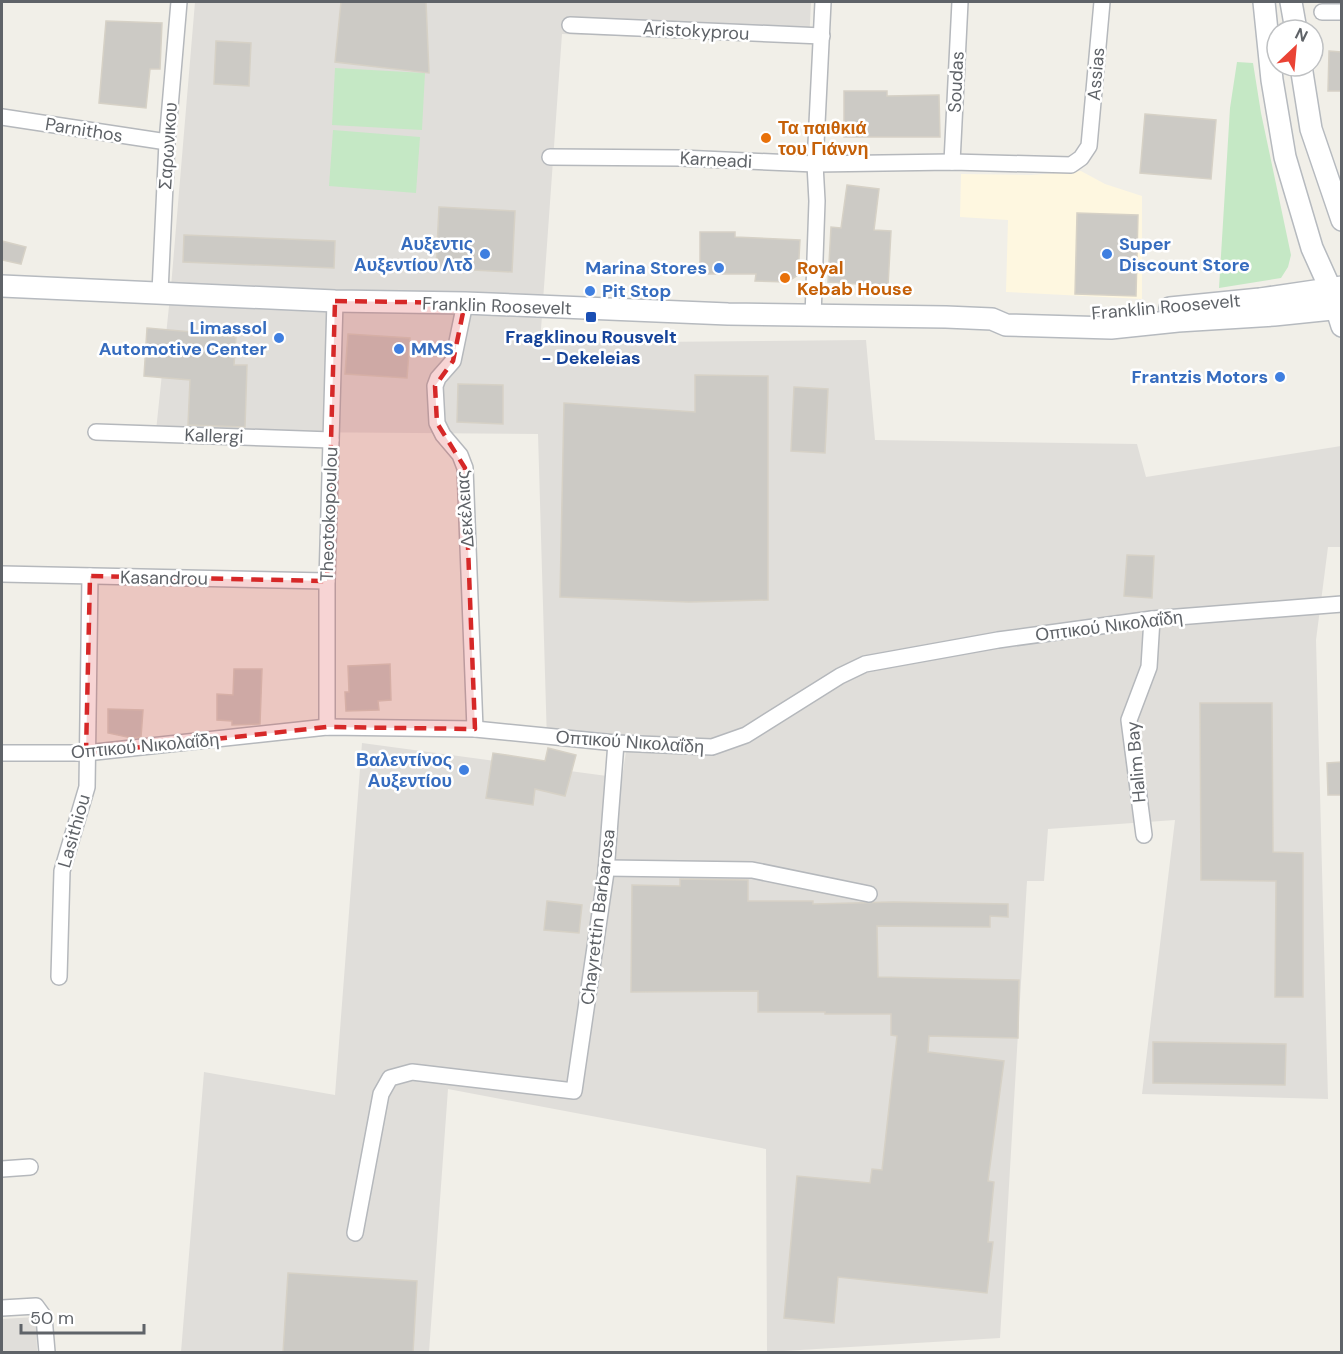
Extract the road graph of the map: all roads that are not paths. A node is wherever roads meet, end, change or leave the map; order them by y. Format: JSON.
{"nodes":[{"id":1,"x":180,"y":2,"type":"edge"},
{"id":2,"x":823,"y":2,"type":"edge"},
{"id":3,"x":960,"y":2,"type":"edge"},
{"id":4,"x":1102,"y":2,"type":"edge"},
{"id":5,"x":1264,"y":2,"type":"edge"},
{"id":6,"x":1291,"y":2,"type":"edge"},
{"id":7,"x":1322,"y":12,"type":"dead end"},
{"id":8,"x":1341,"y":12,"type":"edge"},
{"id":9,"x":1294,"y":18,"type":"edge"},
{"id":10,"x":570,"y":25,"type":"dead end"},
{"id":11,"x":822,"y":36,"type":"junction"},
{"id":12,"x":1303,"y":78,"type":"edge"},
{"id":13,"x":2,"y":117,"type":"edge"},
{"id":14,"x":167,"y":142,"type":"junction"},
{"id":15,"x":1089,"y":146,"type":"joint"},
{"id":16,"x":550,"y":157,"type":"dead end"},
{"id":17,"x":952,"y":162,"type":"junction"},
{"id":18,"x":815,"y":164,"type":"junction"},
{"id":19,"x":1341,"y":220,"type":"edge"},
{"id":20,"x":4,"y":283,"type":"edge"},
{"id":21,"x":160,"y":292,"type":"junction"},
{"id":22,"x":335,"y":301,"type":"junction"},
{"id":23,"x":465,"y":303,"type":"junction"},
{"id":24,"x":1338,"y":303,"type":"edge"},
{"id":25,"x":813,"y":316,"type":"junction"},
{"id":26,"x":96,"y":432,"type":"dead end"},
{"id":27,"x":331,"y":440,"type":"junction"},
{"id":28,"x":2,"y":574,"type":"edge"},
{"id":29,"x":90,"y":576,"type":"junction"},
{"id":30,"x":327,"y":581,"type":"junction"},
{"id":31,"x":1341,"y":604,"type":"edge"},
{"id":32,"x":1152,"y":619,"type":"junction"},
{"id":33,"x":327,"y":728,"type":"junction"},
{"id":34,"x":475,"y":729,"type":"junction"},
{"id":35,"x":616,"y":743,"type":"junction"},
{"id":36,"x":2,"y":753,"type":"edge"},
{"id":37,"x":86,"y":753,"type":"junction"},
{"id":38,"x":1144,"y":836,"type":"dead end"},
{"id":39,"x":606,"y":868,"type":"junction"},
{"id":40,"x":869,"y":894,"type":"dead end"},
{"id":41,"x":59,"y":977,"type":"dead end"},
{"id":42,"x":30,"y":1167,"type":"dead end"},
{"id":43,"x":2,"y":1169,"type":"edge"},
{"id":44,"x":355,"y":1233,"type":"dead end"},
{"id":45,"x":2,"y":1308,"type":"edge"},
{"id":46,"x":47,"y":1353,"type":"edge"}],
"edges":[{"from":1,"to":14,"type":"street","name":"Σαρωνικου"},
{"from":2,"to":11,"type":"street"},
{"from":3,"to":17,"type":"street","name":"Soudas"},
{"from":4,"to":15,"type":"street","name":"Assias"},
{"from":5,"to":24,"type":"main road"},
{"from":6,"to":9,"type":"main road"},
{"from":7,"to":8,"type":"street"},
{"from":10,"to":11,"type":"street","name":"Aristokyprou"},
{"from":11,"to":18,"type":"street"},
{"from":12,"to":19,"type":"main road"},
{"from":13,"to":14,"type":"street","name":"Parnithos"},
{"from":14,"to":21,"type":"street","name":"Σαρωνικου"},
{"from":15,"to":17,"type":"street","name":"Karneadi"},
{"from":16,"to":18,"type":"street","name":"Karneadi"},
{"from":17,"to":18,"type":"street","name":"Karneadi"},
{"from":18,"to":25,"type":"street"},
{"from":20,"to":21,"type":"main road","name":"Franklin Roosevelt"},
{"from":21,"to":22,"type":"main road","name":"Franklin Roosevelt"},
{"from":22,"to":23,"type":"main road","name":"Franklin Roosevelt"},
{"from":22,"to":27,"type":"street","name":"Theotokopoulou"},
{"from":23,"to":25,"type":"main road","name":"Franklin Roosevelt"},
{"from":23,"to":34,"type":"street","name":"Δεκέλειας"},
{"from":24,"to":25,"type":"main road","name":"Franklin Roosevelt"},
{"from":26,"to":27,"type":"street","name":"Kallergi"},
{"from":27,"to":30,"type":"street","name":"Theotokopoulou"},
{"from":28,"to":29,"type":"street","name":"Kasandrou"},
{"from":29,"to":30,"type":"street","name":"Kasandrou"},
{"from":29,"to":37,"type":"street","name":"Lasithiou"},
{"from":30,"to":33,"type":"street","name":"Theotokopoulou"},
{"from":31,"to":32,"type":"street","name":"Οπτικού Νικολαΐδη"},
{"from":32,"to":35,"type":"street","name":"Οπτικού Νικολαΐδη"},
{"from":32,"to":38,"type":"street","name":"Halim Bay"},
{"from":33,"to":34,"type":"street","name":"Οπτικού Νικολαΐδη"},
{"from":33,"to":37,"type":"street","name":"Οπτικού Νικολαΐδη"},
{"from":34,"to":35,"type":"street","name":"Οπτικού Νικολαΐδη"},
{"from":35,"to":39,"type":"street","name":"Chayrettin Barbarosa"},
{"from":36,"to":37,"type":"street","name":"Οπτικού Νικολαΐδη"},
{"from":37,"to":41,"type":"street","name":"Lasithiou"},
{"from":39,"to":40,"type":"street"},
{"from":39,"to":44,"type":"street","name":"Chayrettin Barbarosa"},
{"from":42,"to":43,"type":"street"},
{"from":45,"to":46,"type":"street"}]}
